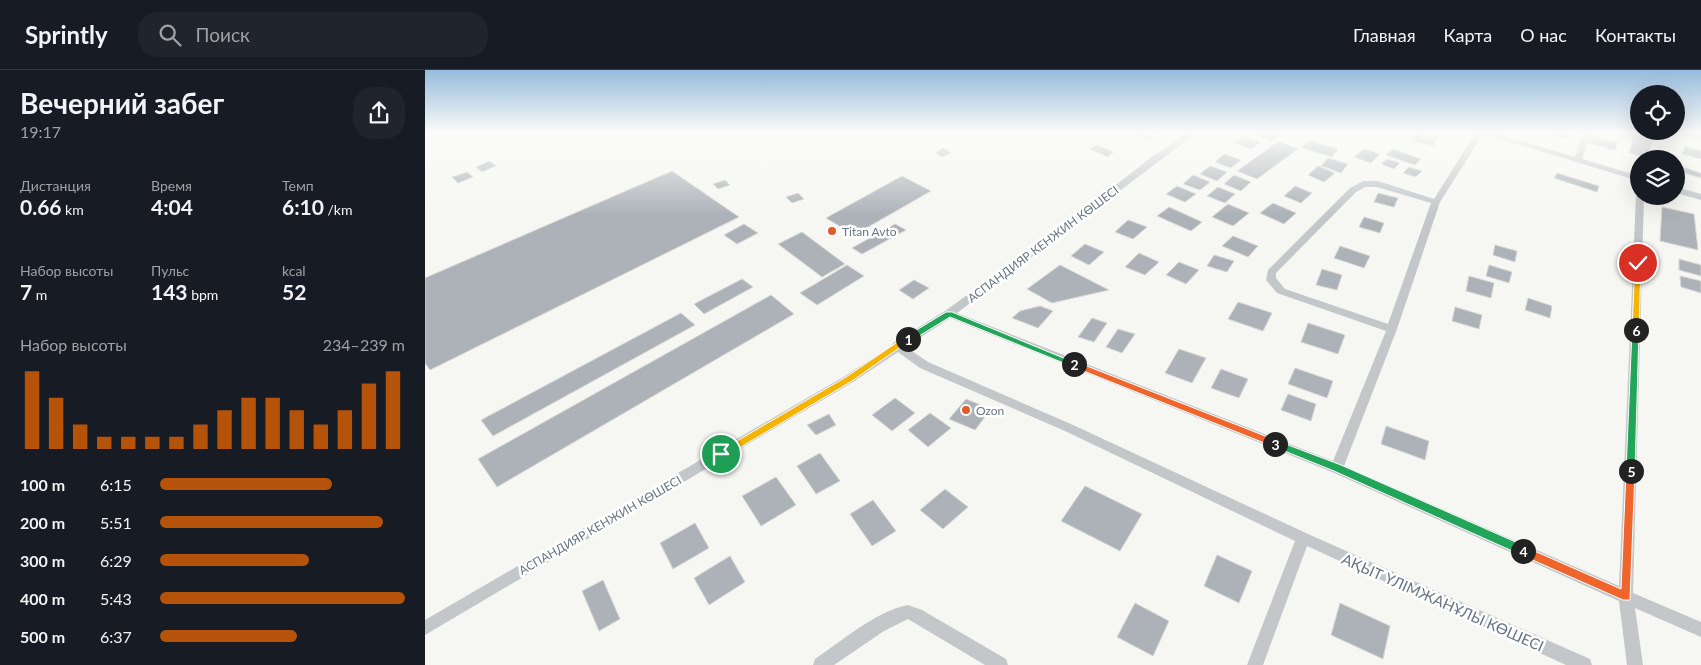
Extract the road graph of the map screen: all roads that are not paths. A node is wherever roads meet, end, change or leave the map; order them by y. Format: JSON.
{"nodes":[{"id":1,"x":1153,"y":160,"type":"edge"},
{"id":2,"x":1463,"y":160,"type":"edge"},
{"id":3,"x":1578,"y":160,"type":"edge"},
{"id":4,"x":1630,"y":176,"type":"edge"},
{"id":5,"x":1685,"y":193,"type":"edge"},
{"id":6,"x":1701,"y":197,"type":"edge"},
{"id":7,"x":1436,"y":202,"type":"junction"},
{"id":8,"x":1640,"y":205,"type":"edge"},
{"id":9,"x":949,"y":314,"type":"junction"},
{"id":10,"x":1392,"y":328,"type":"junction"},
{"id":11,"x":897,"y":346,"type":"junction"},
{"id":12,"x":1337,"y":468,"type":"junction"},
{"id":13,"x":1303,"y":538,"type":"junction"},
{"id":14,"x":1626,"y":597,"type":"junction"},
{"id":15,"x":425,"y":628,"type":"edge"},
{"id":16,"x":1701,"y":630,"type":"edge"},
{"id":17,"x":821,"y":665,"type":"edge"},
{"id":18,"x":1000,"y":665,"type":"edge"},
{"id":19,"x":1255,"y":665,"type":"edge"},
{"id":20,"x":1584,"y":665,"type":"edge"},
{"id":21,"x":1635,"y":665,"type":"edge"}],
"edges":[{"from":1,"to":9,"type":"street","name":"АСПАНДИЯР КЕНЖИН КӨШЕСІ"},
{"from":2,"to":7,"type":"street"},
{"from":3,"to":4,"type":"street"},
{"from":5,"to":6,"type":"street"},
{"from":7,"to":10,"type":"street"},
{"from":7,"to":10,"type":"street"},
{"from":8,"to":14,"type":"street"},
{"from":9,"to":11,"type":"street","name":"АСПАНДИЯР КЕНЖИН КӨШЕСІ"},
{"from":9,"to":12,"type":"street"},
{"from":10,"to":12,"type":"street"},
{"from":11,"to":13,"type":"street","name":"АҚЫТ ҮЛІМЖАНҰЛЫ КӨШЕСІ"},
{"from":11,"to":15,"type":"street","name":"АСПАНДИЯР КЕНЖИН КӨШЕСІ"},
{"from":12,"to":14,"type":"street"},
{"from":13,"to":19,"type":"street"},
{"from":13,"to":20,"type":"street","name":"АҚЫТ ҮЛІМЖАНҰЛЫ КӨШЕСІ"},
{"from":14,"to":16,"type":"street"},
{"from":14,"to":21,"type":"street"},
{"from":17,"to":18,"type":"street"}]}
